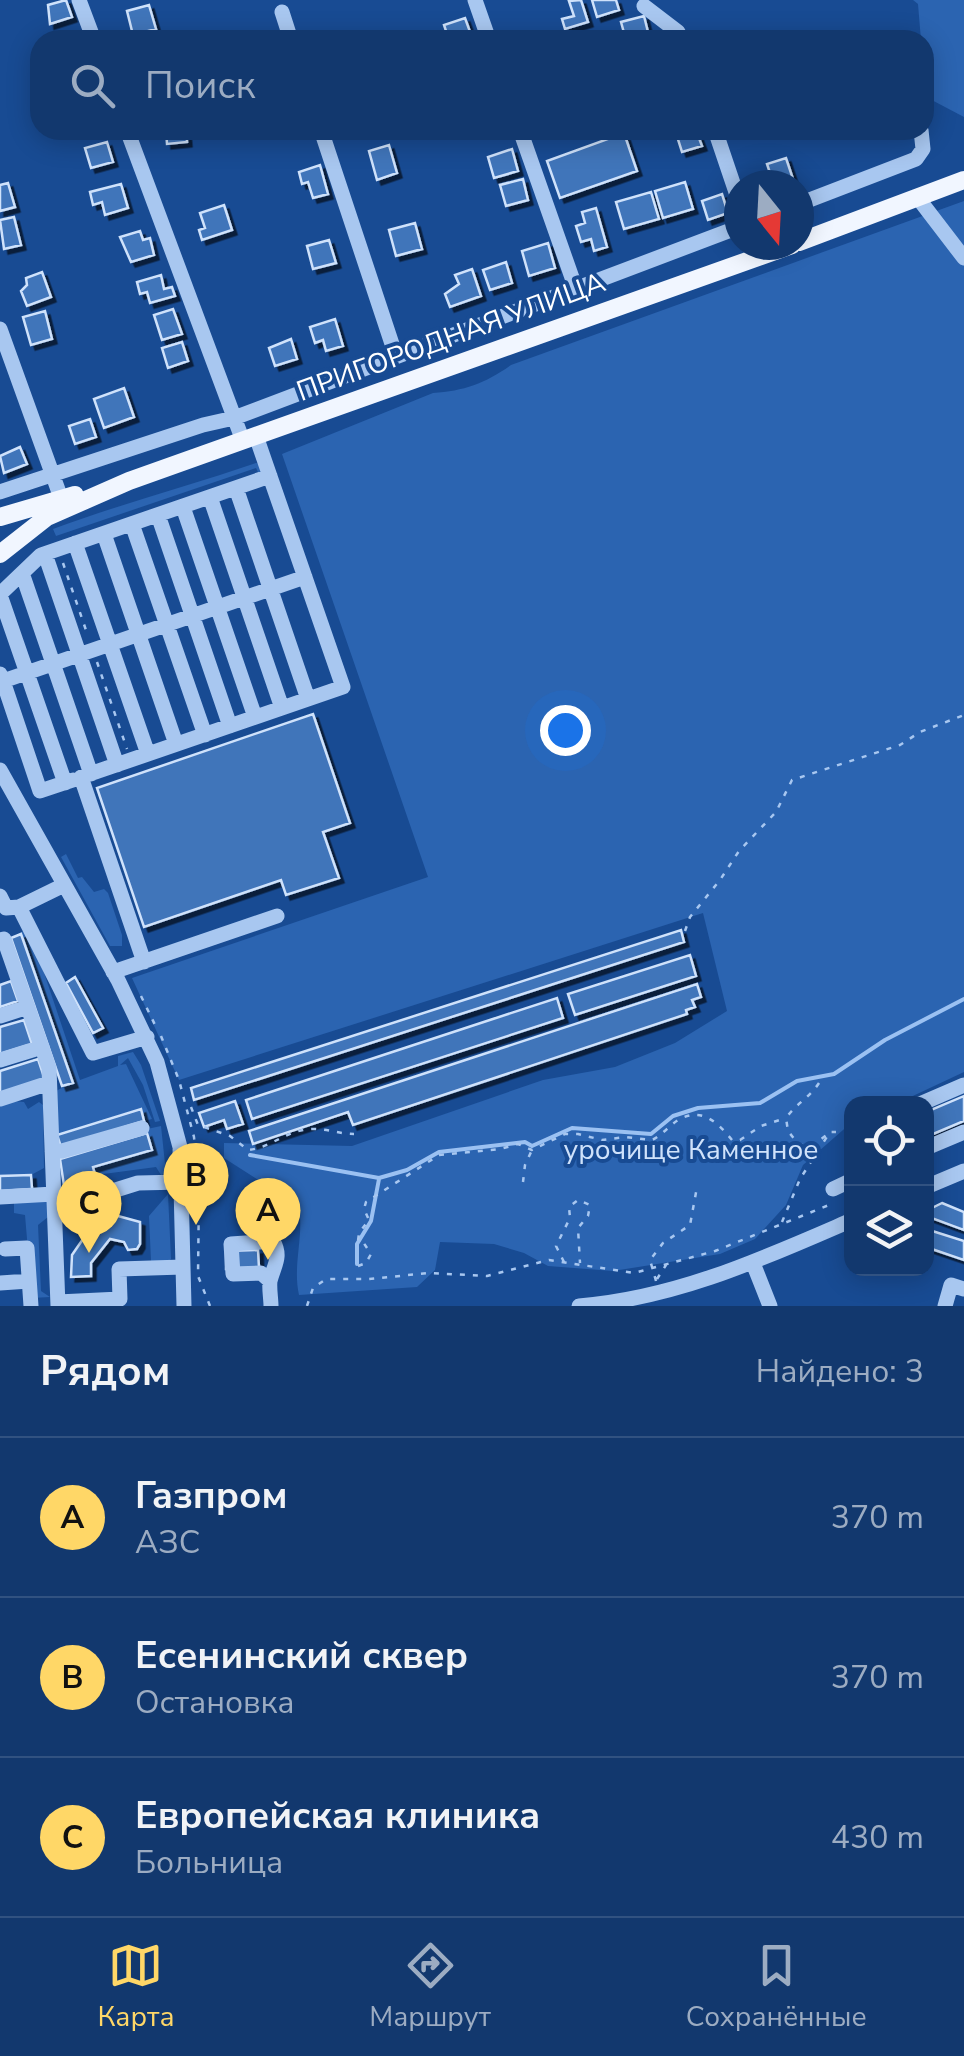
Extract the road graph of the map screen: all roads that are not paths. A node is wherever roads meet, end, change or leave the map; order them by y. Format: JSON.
{"nodes":[{"id":1,"x":79,"y":0,"type":"edge"},
{"id":2,"x":475,"y":0,"type":"edge"},
{"id":3,"x":644,"y":6,"type":"dead end"},
{"id":4,"x":282,"y":12,"type":"dead end"},
{"id":5,"x":90,"y":30,"type":"edge"},
{"id":6,"x":288,"y":30,"type":"edge"},
{"id":7,"x":486,"y":30,"type":"edge"},
{"id":8,"x":675,"y":30,"type":"edge"},
{"id":9,"x":131,"y":140,"type":"edge"},
{"id":10,"x":324,"y":140,"type":"edge"},
{"id":11,"x":524,"y":140,"type":"edge"},
{"id":12,"x":718,"y":140,"type":"edge"},
{"id":13,"x":922,"y":140,"type":"edge"},
{"id":14,"x":729,"y":170,"type":"edge"},
{"id":15,"x":960,"y":182,"type":"edge"},
{"id":16,"x":814,"y":198,"type":"edge"},
{"id":17,"x":918,"y":198,"type":"junction"},
{"id":18,"x":724,"y":233,"type":"edge"},
{"id":19,"x":814,"y":237,"type":"edge"},
{"id":20,"x":964,"y":258,"type":"edge"},
{"id":21,"x":751,"y":260,"type":"edge"},
{"id":22,"x":576,"y":289,"type":"junction"},
{"id":23,"x":0,"y":330,"type":"edge"},
{"id":24,"x":396,"y":356,"type":"junction"},
{"id":25,"x":234,"y":418,"type":"junction"},
{"id":26,"x":250,"y":438,"type":"junction"},
{"id":27,"x":52,"y":475,"type":"junction"},
{"id":28,"x":270,"y":476,"type":"junction"},
{"id":29,"x":129,"y":481,"type":"junction"},
{"id":30,"x":236,"y":488,"type":"junction"},
{"id":31,"x":0,"y":492,"type":"edge"},
{"id":32,"x":210,"y":497,"type":"junction"},
{"id":33,"x":61,"y":498,"type":"junction"},
{"id":34,"x":183,"y":506,"type":"junction"},
{"id":35,"x":158,"y":515,"type":"junction"},
{"id":36,"x":0,"y":517,"type":"edge"},
{"id":37,"x":132,"y":524,"type":"junction"},
{"id":38,"x":104,"y":534,"type":"junction"},
{"id":39,"x":75,"y":544,"type":"junction"},
{"id":40,"x":52,"y":552,"type":"junction"},
{"id":41,"x":0,"y":554,"type":"edge"},
{"id":42,"x":22,"y":573,"type":"junction"},
{"id":43,"x":305,"y":577,"type":"junction"},
{"id":44,"x":270,"y":589,"type":"junction"},
{"id":45,"x":0,"y":594,"type":"edge"},
{"id":46,"x":244,"y":598,"type":"junction"},
{"id":47,"x":218,"y":607,"type":"junction"},
{"id":48,"x":192,"y":616,"type":"junction"},
{"id":49,"x":167,"y":624,"type":"junction"},
{"id":50,"x":138,"y":634,"type":"junction"},
{"id":51,"x":110,"y":644,"type":"junction"},
{"id":52,"x":86,"y":652,"type":"junction"},
{"id":53,"x":54,"y":664,"type":"junction"},
{"id":54,"x":27,"y":672,"type":"junction"},
{"id":55,"x":1,"y":677,"type":"edge"},
{"id":56,"x":308,"y":699,"type":"junction"},
{"id":57,"x":282,"y":708,"type":"junction"},
{"id":58,"x":256,"y":717,"type":"junction"},
{"id":59,"x":230,"y":726,"type":"junction"},
{"id":60,"x":204,"y":735,"type":"junction"},
{"id":61,"x":176,"y":744,"type":"junction"},
{"id":62,"x":148,"y":754,"type":"junction"},
{"id":63,"x":124,"y":762,"type":"junction"},
{"id":64,"x":0,"y":770,"type":"edge"},
{"id":65,"x":79,"y":778,"type":"junction"},
{"id":66,"x":64,"y":885,"type":"junction"},
{"id":67,"x":6,"y":905,"type":"edge"},
{"id":68,"x":277,"y":916,"type":"dead end"},
{"id":69,"x":28,"y":924,"type":"junction"},
{"id":70,"x":2,"y":940,"type":"edge"},
{"id":71,"x":144,"y":962,"type":"junction"},
{"id":72,"x":7,"y":972,"type":"edge"},
{"id":73,"x":113,"y":972,"type":"junction"},
{"id":74,"x":28,"y":1008,"type":"junction"},
{"id":75,"x":0,"y":1016,"type":"edge"},
{"id":76,"x":147,"y":1037,"type":"junction"},
{"id":77,"x":42,"y":1047,"type":"junction"},
{"id":78,"x":0,"y":1060,"type":"edge"},
{"id":79,"x":49,"y":1084,"type":"junction"},
{"id":80,"x":964,"y":1085,"type":"edge"},
{"id":81,"x":0,"y":1098,"type":"edge"},
{"id":82,"x":934,"y":1098,"type":"edge"},
{"id":83,"x":142,"y":1128,"type":"dead end"},
{"id":84,"x":964,"y":1132,"type":"edge"},
{"id":85,"x":934,"y":1145,"type":"edge"},
{"id":86,"x":52,"y":1150,"type":"junction"},
{"id":87,"x":964,"y":1171,"type":"edge"},
{"id":88,"x":182,"y":1182,"type":"junction"},
{"id":89,"x":844,"y":1184,"type":"edge"},
{"id":90,"x":928,"y":1186,"type":"edge"},
{"id":91,"x":834,"y":1188,"type":"road end"},
{"id":92,"x":0,"y":1197,"type":"edge"},
{"id":93,"x":54,"y":1202,"type":"junction"},
{"id":94,"x":844,"y":1224,"type":"edge"},
{"id":95,"x":5,"y":1249,"type":"dead end"},
{"id":96,"x":754,"y":1263,"type":"junction"},
{"id":97,"x":183,"y":1267,"type":"junction"},
{"id":98,"x":29,"y":1281,"type":"junction"},
{"id":99,"x":270,"y":1281,"type":"dead end"},
{"id":100,"x":0,"y":1283,"type":"edge"},
{"id":101,"x":964,"y":1290,"type":"edge"},
{"id":102,"x":58,"y":1304,"type":"edge"},
{"id":103,"x":31,"y":1306,"type":"edge"},
{"id":104,"x":184,"y":1306,"type":"edge"},
{"id":105,"x":271,"y":1306,"type":"edge"},
{"id":106,"x":579,"y":1306,"type":"edge"},
{"id":107,"x":770,"y":1306,"type":"edge"},
{"id":108,"x":945,"y":1306,"type":"edge"}],
"edges":[{"from":1,"to":5,"type":"street"},
{"from":2,"to":7,"type":"street"},
{"from":3,"to":8,"type":"street"},
{"from":4,"to":6,"type":"street"},
{"from":9,"to":25,"type":"street"},
{"from":10,"to":24,"type":"street"},
{"from":11,"to":22,"type":"street"},
{"from":12,"to":14,"type":"street"},
{"from":13,"to":16,"type":"street"},
{"from":15,"to":17,"type":"main road","name":"ПРИГОРОДНАЯ УЛИЦА"},
{"from":17,"to":19,"type":"main road","name":"ПРИГОРОДНАЯ УЛИЦА"},
{"from":17,"to":20,"type":"street"},
{"from":18,"to":22,"type":"street","name":"ПРИГОРОДНАЯ УЛИЦА"},
{"from":21,"to":26,"type":"main road","name":"ПРИГОРОДНАЯ УЛИЦА"},
{"from":22,"to":24,"type":"street","name":"ПРИГОРОДНАЯ УЛИЦА"},
{"from":23,"to":27,"type":"street"},
{"from":24,"to":25,"type":"street","name":"ПРИГОРОДНАЯ УЛИЦА"},
{"from":25,"to":26,"type":"street"},
{"from":25,"to":27,"type":"street","name":"ПРИГОРОДНАЯ УЛИЦА"},
{"from":26,"to":28,"type":"street"},
{"from":26,"to":29,"type":"main road","name":"ПРИГОРОДНАЯ УЛИЦА"},
{"from":27,"to":31,"type":"street","name":"ПРИГОРОДНАЯ УЛИЦА"},
{"from":27,"to":33,"type":"street"},
{"from":28,"to":30,"type":"street"},
{"from":28,"to":43,"type":"street"},
{"from":29,"to":33,"type":"main road","name":"ПРИГОРОДНАЯ УЛИЦА"},
{"from":29,"to":41,"type":"main road","name":"ПРИГОРОДНАЯ УЛИЦА"},
{"from":30,"to":32,"type":"street"},
{"from":30,"to":44,"type":"street"},
{"from":32,"to":34,"type":"street"},
{"from":32,"to":46,"type":"street"},
{"from":33,"to":36,"type":"main road","name":"ПРИГОРОДНАЯ УЛИЦА"},
{"from":34,"to":35,"type":"street"},
{"from":34,"to":47,"type":"street"},
{"from":35,"to":37,"type":"street"},
{"from":35,"to":48,"type":"street"},
{"from":37,"to":38,"type":"street"},
{"from":37,"to":49,"type":"street"},
{"from":38,"to":39,"type":"street"},
{"from":38,"to":50,"type":"street"},
{"from":39,"to":40,"type":"street"},
{"from":39,"to":51,"type":"street"},
{"from":40,"to":42,"type":"street"},
{"from":40,"to":52,"type":"street"},
{"from":42,"to":45,"type":"street"},
{"from":42,"to":53,"type":"street"},
{"from":43,"to":44,"type":"street"},
{"from":43,"to":56,"type":"street"},
{"from":44,"to":46,"type":"street"},
{"from":44,"to":56,"type":"street"},
{"from":45,"to":54,"type":"street"},
{"from":46,"to":47,"type":"street"},
{"from":46,"to":57,"type":"street"},
{"from":47,"to":48,"type":"street"},
{"from":47,"to":58,"type":"street"},
{"from":48,"to":49,"type":"street"},
{"from":48,"to":59,"type":"street"},
{"from":49,"to":50,"type":"street"},
{"from":49,"to":60,"type":"street"},
{"from":50,"to":51,"type":"street"},
{"from":50,"to":61,"type":"street"},
{"from":51,"to":52,"type":"street"},
{"from":51,"to":62,"type":"street"},
{"from":52,"to":53,"type":"street"},
{"from":52,"to":63,"type":"street"},
{"from":53,"to":54,"type":"street"},
{"from":53,"to":65,"type":"street"},
{"from":54,"to":55,"type":"street"},
{"from":54,"to":65,"type":"street"},
{"from":55,"to":65,"type":"street"},
{"from":56,"to":57,"type":"street"},
{"from":57,"to":58,"type":"street"},
{"from":58,"to":59,"type":"street"},
{"from":59,"to":60,"type":"street"},
{"from":60,"to":61,"type":"street"},
{"from":61,"to":62,"type":"street"},
{"from":62,"to":63,"type":"street"},
{"from":63,"to":65,"type":"street"},
{"from":64,"to":66,"type":"street"},
{"from":65,"to":71,"type":"street"},
{"from":66,"to":67,"type":"street"},
{"from":66,"to":73,"type":"street"},
{"from":67,"to":69,"type":"street"},
{"from":68,"to":71,"type":"street"},
{"from":69,"to":70,"type":"street"},
{"from":69,"to":76,"type":"street"},
{"from":70,"to":72,"type":"street"},
{"from":71,"to":73,"type":"street"},
{"from":72,"to":74,"type":"street"},
{"from":73,"to":76,"type":"street"},
{"from":74,"to":75,"type":"street"},
{"from":74,"to":77,"type":"street"},
{"from":76,"to":88,"type":"street"},
{"from":77,"to":78,"type":"street"},
{"from":77,"to":79,"type":"street"},
{"from":79,"to":81,"type":"street"},
{"from":79,"to":86,"type":"street"},
{"from":80,"to":82,"type":"street"},
{"from":83,"to":86,"type":"street"},
{"from":84,"to":85,"type":"street"},
{"from":86,"to":93,"type":"street"},
{"from":87,"to":90,"type":"street"},
{"from":88,"to":93,"type":"street"},
{"from":88,"to":97,"type":"street"},
{"from":89,"to":91,"type":"street"},
{"from":92,"to":93,"type":"street"},
{"from":93,"to":102,"type":"street"},
{"from":94,"to":96,"type":"street"},
{"from":95,"to":98,"type":"street"},
{"from":96,"to":106,"type":"street"},
{"from":96,"to":107,"type":"street"},
{"from":97,"to":102,"type":"street"},
{"from":97,"to":104,"type":"street"},
{"from":98,"to":100,"type":"street"},
{"from":98,"to":103,"type":"street"},
{"from":99,"to":105,"type":"street"},
{"from":101,"to":108,"type":"street"}]}
